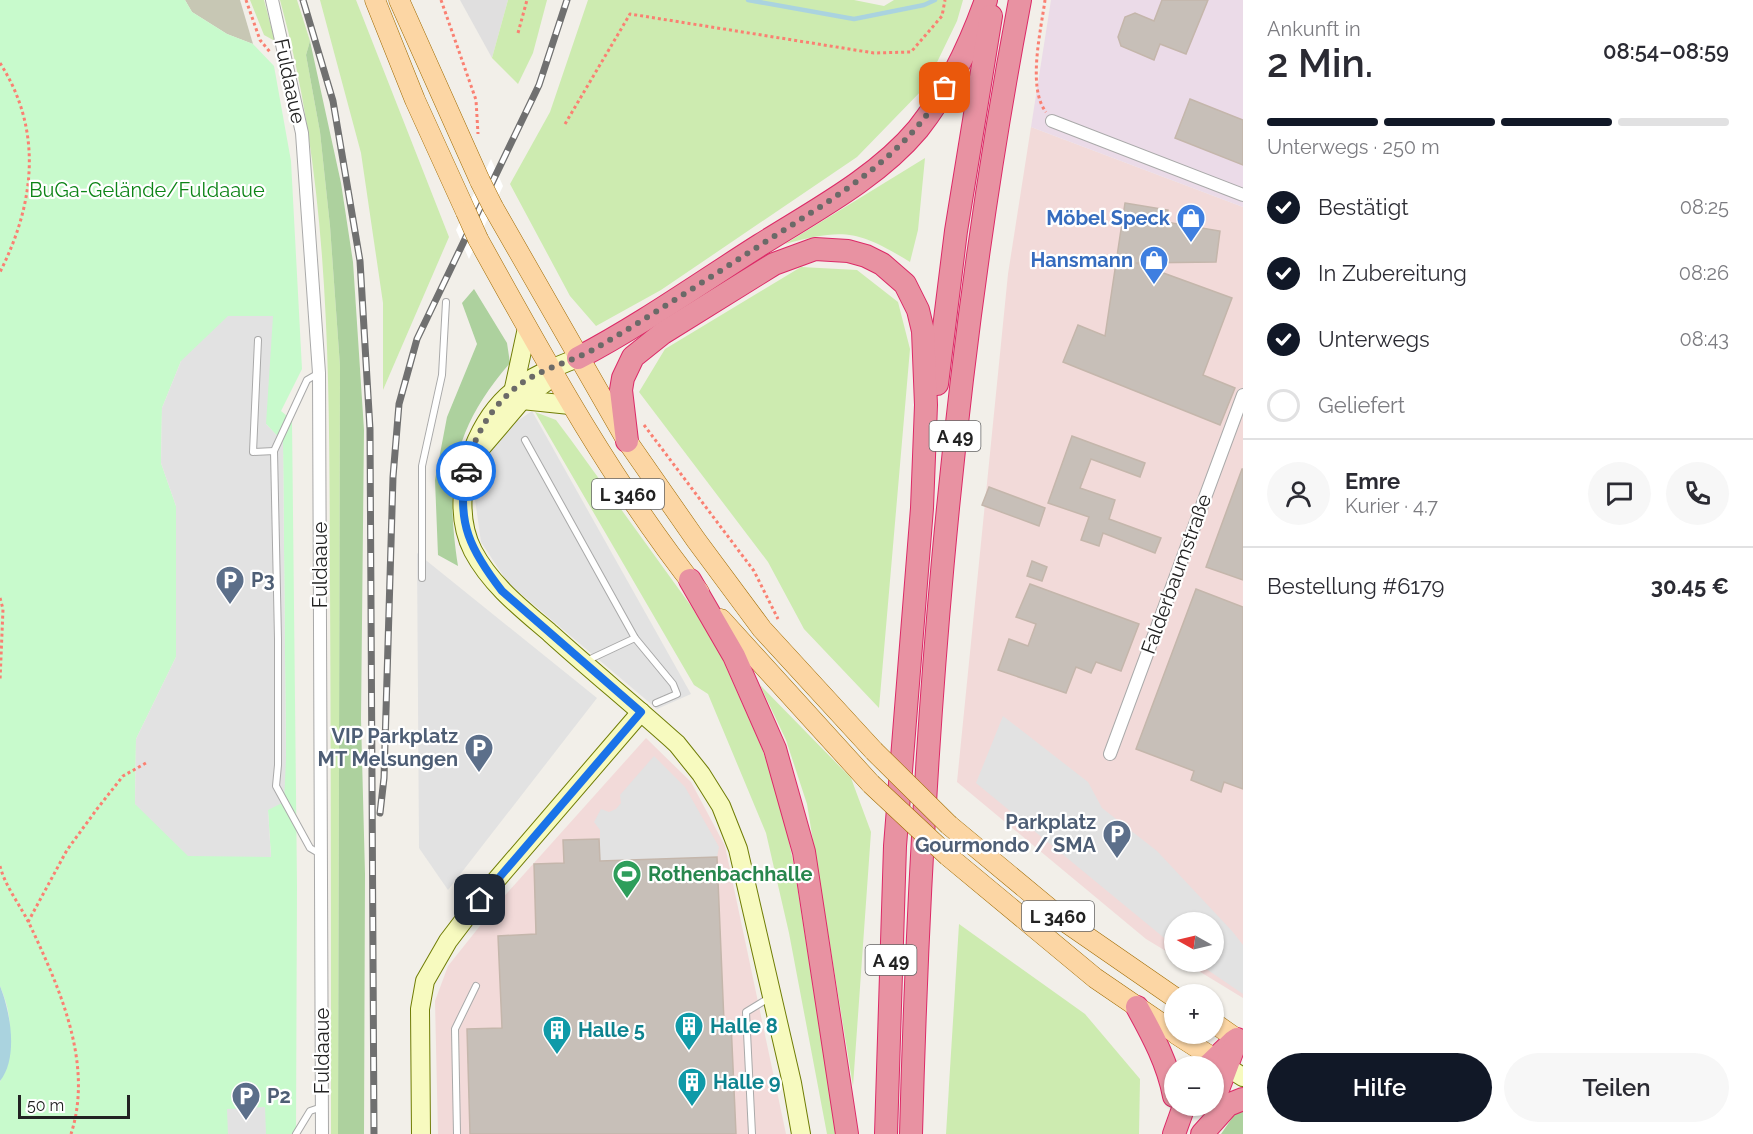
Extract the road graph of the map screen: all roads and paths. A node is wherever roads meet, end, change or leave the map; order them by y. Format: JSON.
{"nodes":[{"id":1,"x":246,"y":0,"type":"edge"},
{"id":2,"x":272,"y":0,"type":"edge"},
{"id":3,"x":375,"y":0,"type":"edge"},
{"id":4,"x":399,"y":0,"type":"edge"},
{"id":5,"x":441,"y":0,"type":"edge"},
{"id":6,"x":527,"y":0,"type":"edge"},
{"id":7,"x":945,"y":0,"type":"edge"},
{"id":8,"x":986,"y":0,"type":"edge"},
{"id":9,"x":994,"y":0,"type":"edge"},
{"id":10,"x":1020,"y":0,"type":"edge"},
{"id":11,"x":1045,"y":0,"type":"edge"},
{"id":12,"x":518,"y":33,"type":"dead end"},
{"id":13,"x":273,"y":56,"type":"dead end"},
{"id":14,"x":0,"y":63,"type":"edge"},
{"id":15,"x":1053,"y":122,"type":"joint"},
{"id":16,"x":565,"y":124,"type":"dead end"},
{"id":17,"x":478,"y":136,"type":"dead end"},
{"id":18,"x":1243,"y":195,"type":"edge"},
{"id":19,"x":0,"y":272,"type":"edge"},
{"id":20,"x":446,"y":302,"type":"dead end"},
{"id":21,"x":527,"y":328,"type":"junction"},
{"id":22,"x":258,"y":340,"type":"dead end"},
{"id":23,"x":578,"y":358,"type":"junction"},
{"id":24,"x":552,"y":372,"type":"junction"},
{"id":25,"x":319,"y":373,"type":"junction"},
{"id":26,"x":518,"y":394,"type":"junction"},
{"id":27,"x":1243,"y":395,"type":"edge"},
{"id":28,"x":570,"y":405,"type":"junction"},
{"id":29,"x":639,"y":417,"type":"dead end"},
{"id":30,"x":525,"y":440,"type":"dead end"},
{"id":31,"x":627,"y":441,"type":"junction"},
{"id":32,"x":273,"y":451,"type":"junction"},
{"id":33,"x":922,"y":508,"type":"junction"},
{"id":34,"x":422,"y":578,"type":"dead end"},
{"id":35,"x":690,"y":580,"type":"junction"},
{"id":36,"x":0,"y":598,"type":"edge"},
{"id":37,"x":781,"y":626,"type":"dead end"},
{"id":38,"x":635,"y":638,"type":"junction"},
{"id":39,"x":583,"y":663,"type":"junction"},
{"id":40,"x":0,"y":681,"type":"edge"},
{"id":41,"x":649,"y":708,"type":"junction"},
{"id":42,"x":1110,"y":754,"type":"dead end"},
{"id":43,"x":146,"y":763,"type":"dead end"},
{"id":44,"x":322,"y":855,"type":"junction"},
{"id":45,"x":0,"y":866,"type":"edge"},
{"id":46,"x":28,"y":921,"type":"junction"},
{"id":47,"x":476,"y":986,"type":"dead end"},
{"id":48,"x":1164,"y":990,"type":"edge"},
{"id":49,"x":772,"y":997,"type":"junction"},
{"id":50,"x":1137,"y":1007,"type":"junction"},
{"id":51,"x":1164,"y":1025,"type":"edge"},
{"id":52,"x":1224,"y":1030,"type":"edge"},
{"id":53,"x":1240,"y":1040,"type":"edge"},
{"id":54,"x":1191,"y":1044,"type":"edge"},
{"id":55,"x":1207,"y":1056,"type":"edge"},
{"id":56,"x":1164,"y":1060,"type":"edge"},
{"id":57,"x":1224,"y":1065,"type":"edge"},
{"id":58,"x":1243,"y":1099,"type":"edge"},
{"id":59,"x":322,"y":1107,"type":"junction"},
{"id":60,"x":1207,"y":1116,"type":"edge"},
{"id":61,"x":71,"y":1134,"type":"edge"},
{"id":62,"x":296,"y":1134,"type":"edge"},
{"id":63,"x":322,"y":1134,"type":"edge"},
{"id":64,"x":421,"y":1134,"type":"edge"},
{"id":65,"x":457,"y":1134,"type":"edge"},
{"id":66,"x":752,"y":1134,"type":"edge"},
{"id":67,"x":801,"y":1134,"type":"edge"},
{"id":68,"x":847,"y":1134,"type":"edge"},
{"id":69,"x":886,"y":1134,"type":"edge"},
{"id":70,"x":910,"y":1134,"type":"edge"},
{"id":71,"x":1200,"y":1134,"type":"edge"}],
"edges":[{"from":1,"to":13,"type":"path"},
{"from":2,"to":25,"type":"street","name":"Fuldaaue"},
{"from":3,"to":21,"type":"main road","number":"L 3460","bridge":true},
{"from":4,"to":23,"type":"main road","number":"L 3460","bridge":true},
{"from":5,"to":17,"type":"path"},
{"from":6,"to":12,"type":"path"},
{"from":7,"to":16,"type":"path"},
{"from":8,"to":23,"type":"highway"},
{"from":9,"to":33,"type":"highway","number":"A 49"},
{"from":10,"to":70,"type":"highway","number":"A 49"},
{"from":11,"to":15,"type":"path"},
{"from":14,"to":19,"type":"path"},
{"from":15,"to":18,"type":"street"},
{"from":20,"to":34,"type":"lane"},
{"from":21,"to":24,"type":"main road","number":"L 3460"},
{"from":21,"to":26,"type":"street"},
{"from":22,"to":32,"type":"lane"},
{"from":23,"to":24,"type":"street"},
{"from":23,"to":31,"type":"main road","number":"L 3460"},
{"from":24,"to":26,"type":"street"},
{"from":24,"to":28,"type":"main road","number":"L 3460"},
{"from":25,"to":32,"type":"lane"},
{"from":25,"to":44,"type":"street","name":"Fuldaaue"},
{"from":26,"to":28,"type":"street"},
{"from":26,"to":39,"type":"street"},
{"from":27,"to":42,"type":"street","name":"Falderbaumstraße"},
{"from":28,"to":35,"type":"main road","number":"L 3460"},
{"from":29,"to":37,"type":"path"},
{"from":30,"to":38,"type":"lane"},
{"from":31,"to":33,"type":"highway"},
{"from":31,"to":48,"type":"main road","number":"L 3460","bridge":true},
{"from":32,"to":44,"type":"lane"},
{"from":33,"to":69,"type":"highway","number":"A 49"},
{"from":35,"to":50,"type":"main road","number":"L 3460","bridge":true},
{"from":35,"to":68,"type":"highway"},
{"from":36,"to":40,"type":"path"},
{"from":38,"to":39,"type":"lane"},
{"from":38,"to":41,"type":"lane"},
{"from":39,"to":41,"type":"street"},
{"from":41,"to":49,"type":"street"},
{"from":41,"to":64,"type":"street"},
{"from":43,"to":46,"type":"path"},
{"from":44,"to":59,"type":"street","name":"Fuldaaue"},
{"from":45,"to":46,"type":"path"},
{"from":46,"to":61,"type":"path"},
{"from":47,"to":65,"type":"lane"},
{"from":49,"to":66,"type":"lane"},
{"from":49,"to":67,"type":"street"},
{"from":50,"to":51,"type":"main road","number":"L 3460"},
{"from":50,"to":56,"type":"highway"},
{"from":52,"to":53,"type":"main road"},
{"from":53,"to":57,"type":"highway"},
{"from":54,"to":55,"type":"main road","number":"L 3460"},
{"from":58,"to":71,"type":"highway"},
{"from":59,"to":62,"type":"lane"},
{"from":59,"to":63,"type":"street","name":"Fuldaaue"},
{"from":60,"to":71,"type":"highway"}]}
